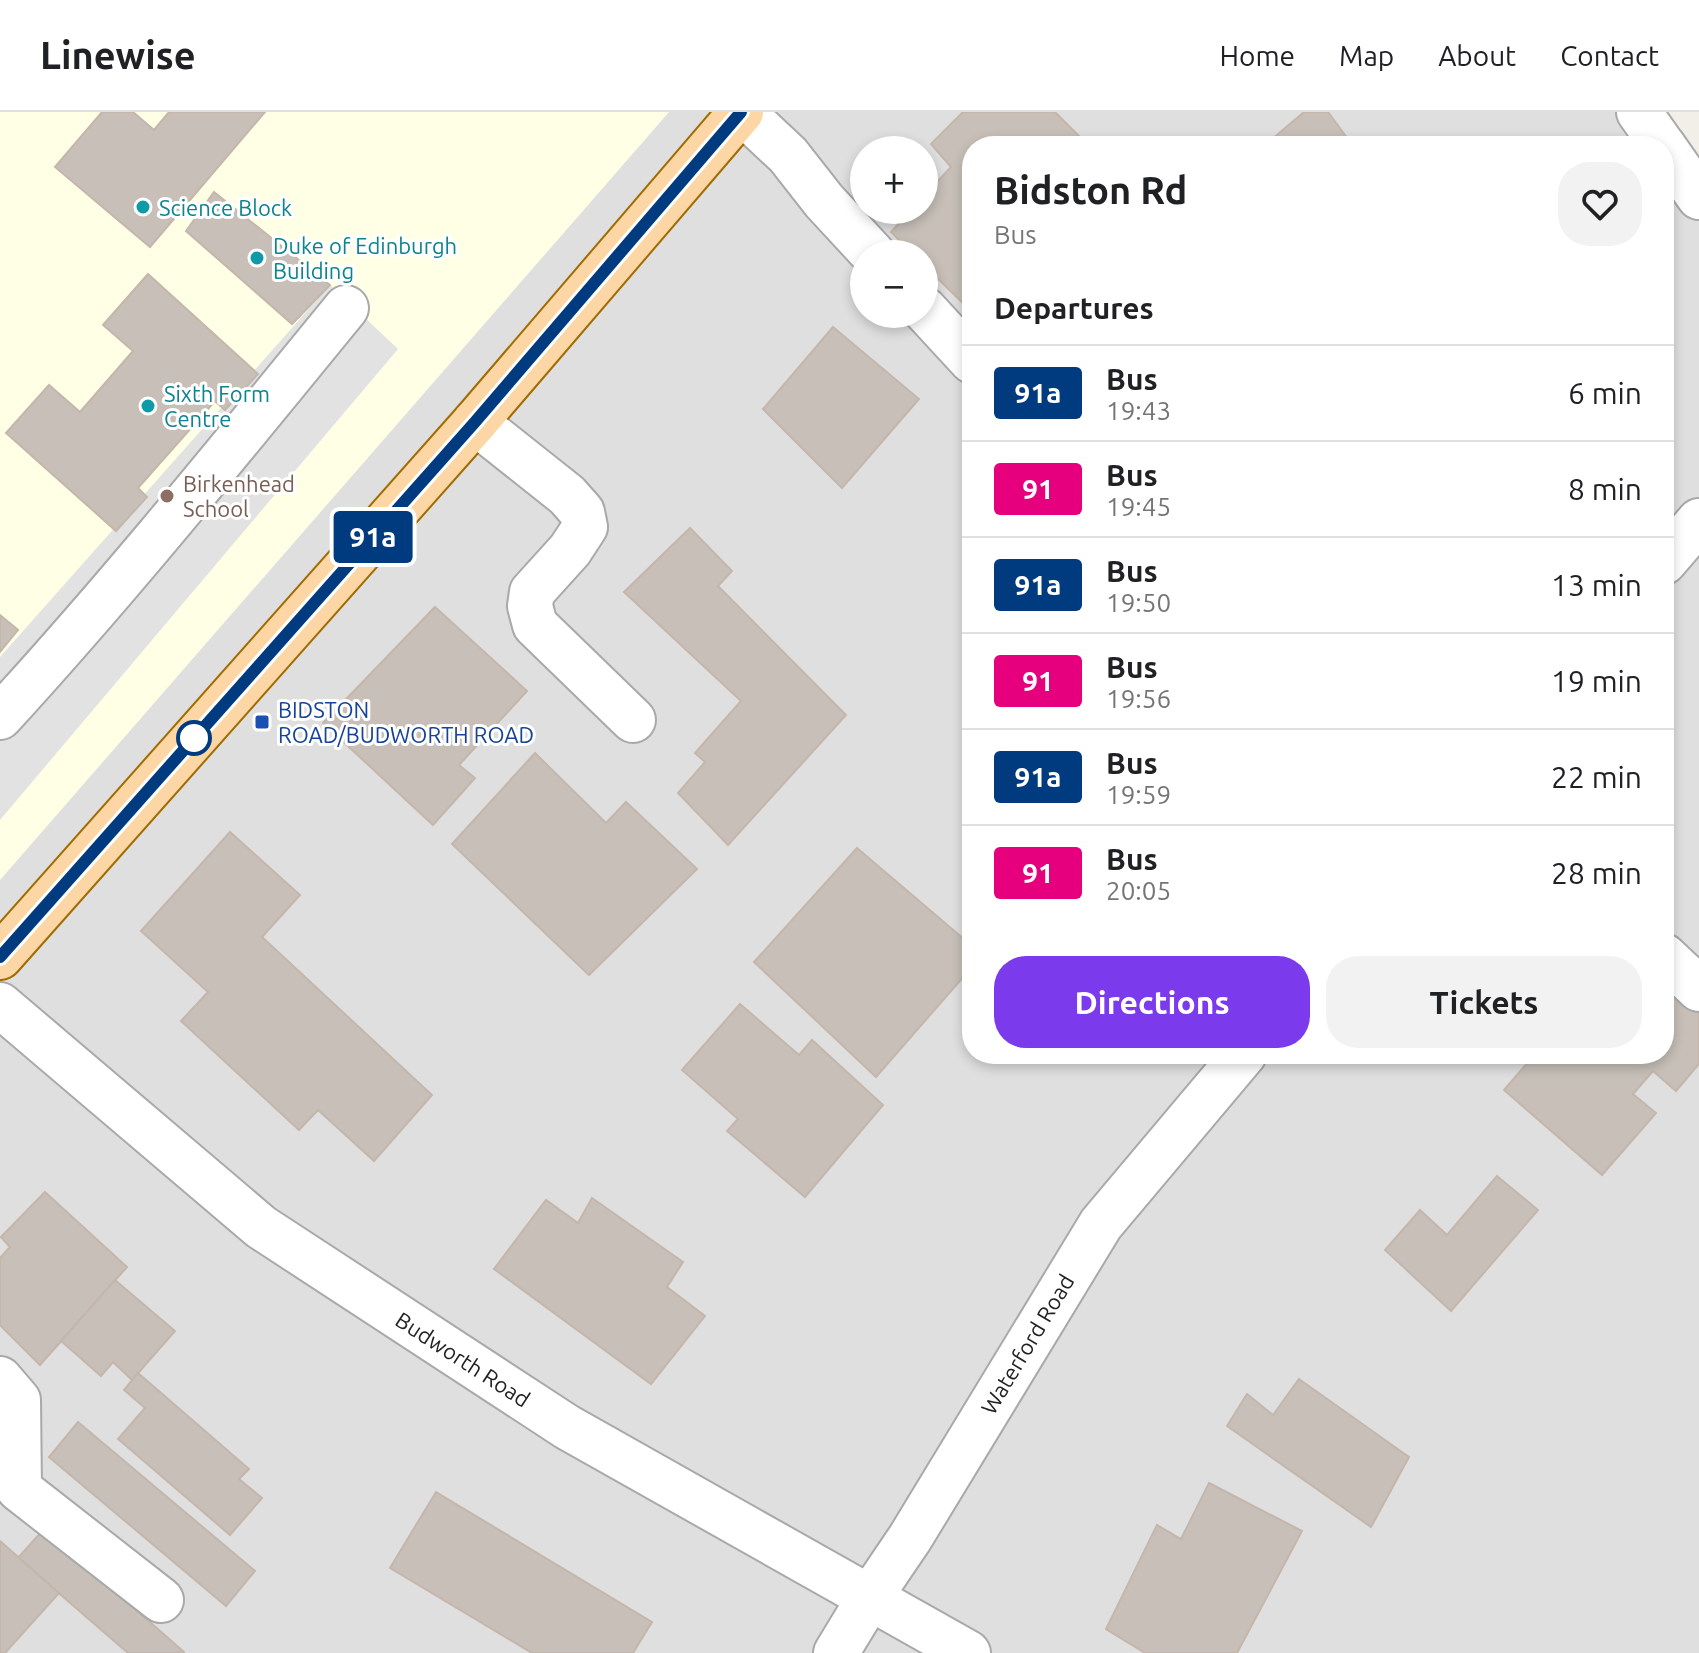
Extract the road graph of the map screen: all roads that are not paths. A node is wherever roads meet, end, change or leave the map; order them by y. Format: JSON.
{"nodes":[{"id":1,"x":741,"y":112,"type":"edge"},
{"id":2,"x":1639,"y":112,"type":"edge"},
{"id":3,"x":1656,"y":136,"type":"edge"},
{"id":4,"x":1674,"y":161,"type":"edge"},
{"id":5,"x":1699,"y":197,"type":"edge"},
{"id":6,"x":860,"y":240,"type":"edge"},
{"id":7,"x":346,"y":308,"type":"dead end"},
{"id":8,"x":938,"y":324,"type":"edge"},
{"id":9,"x":962,"y":350,"type":"edge"},
{"id":10,"x":475,"y":422,"type":"junction"},
{"id":11,"x":1699,"y":521,"type":"edge"},
{"id":12,"x":1674,"y":550,"type":"edge"},
{"id":13,"x":0,"y":717,"type":"edge"},
{"id":14,"x":633,"y":720,"type":"dead end"},
{"id":15,"x":0,"y":957,"type":"edge"},
{"id":16,"x":1674,"y":965,"type":"edge"},
{"id":17,"x":1699,"y":989,"type":"edge"},
{"id":18,"x":0,"y":1005,"type":"edge"},
{"id":19,"x":1236,"y":1064,"type":"edge"},
{"id":20,"x":0,"y":1379,"type":"edge"},
{"id":21,"x":870,"y":1597,"type":"junction"},
{"id":22,"x":161,"y":1600,"type":"dead end"},
{"id":23,"x":836,"y":1653,"type":"edge"},
{"id":24,"x":968,"y":1653,"type":"edge"}],
"edges":[{"from":1,"to":6,"type":"street"},
{"from":1,"to":10,"type":"main road"},
{"from":2,"to":3,"type":"street"},
{"from":4,"to":5,"type":"street"},
{"from":7,"to":13,"type":"street"},
{"from":8,"to":9,"type":"street"},
{"from":10,"to":14,"type":"street"},
{"from":10,"to":15,"type":"main road"},
{"from":11,"to":12,"type":"street"},
{"from":16,"to":17,"type":"street"},
{"from":18,"to":21,"type":"street","name":"Budworth Road"},
{"from":19,"to":21,"type":"street","name":"Waterford Road"},
{"from":20,"to":22,"type":"street"},
{"from":21,"to":23,"type":"street","name":"Waterford Road"},
{"from":21,"to":24,"type":"street","name":"Budworth Road"}]}
